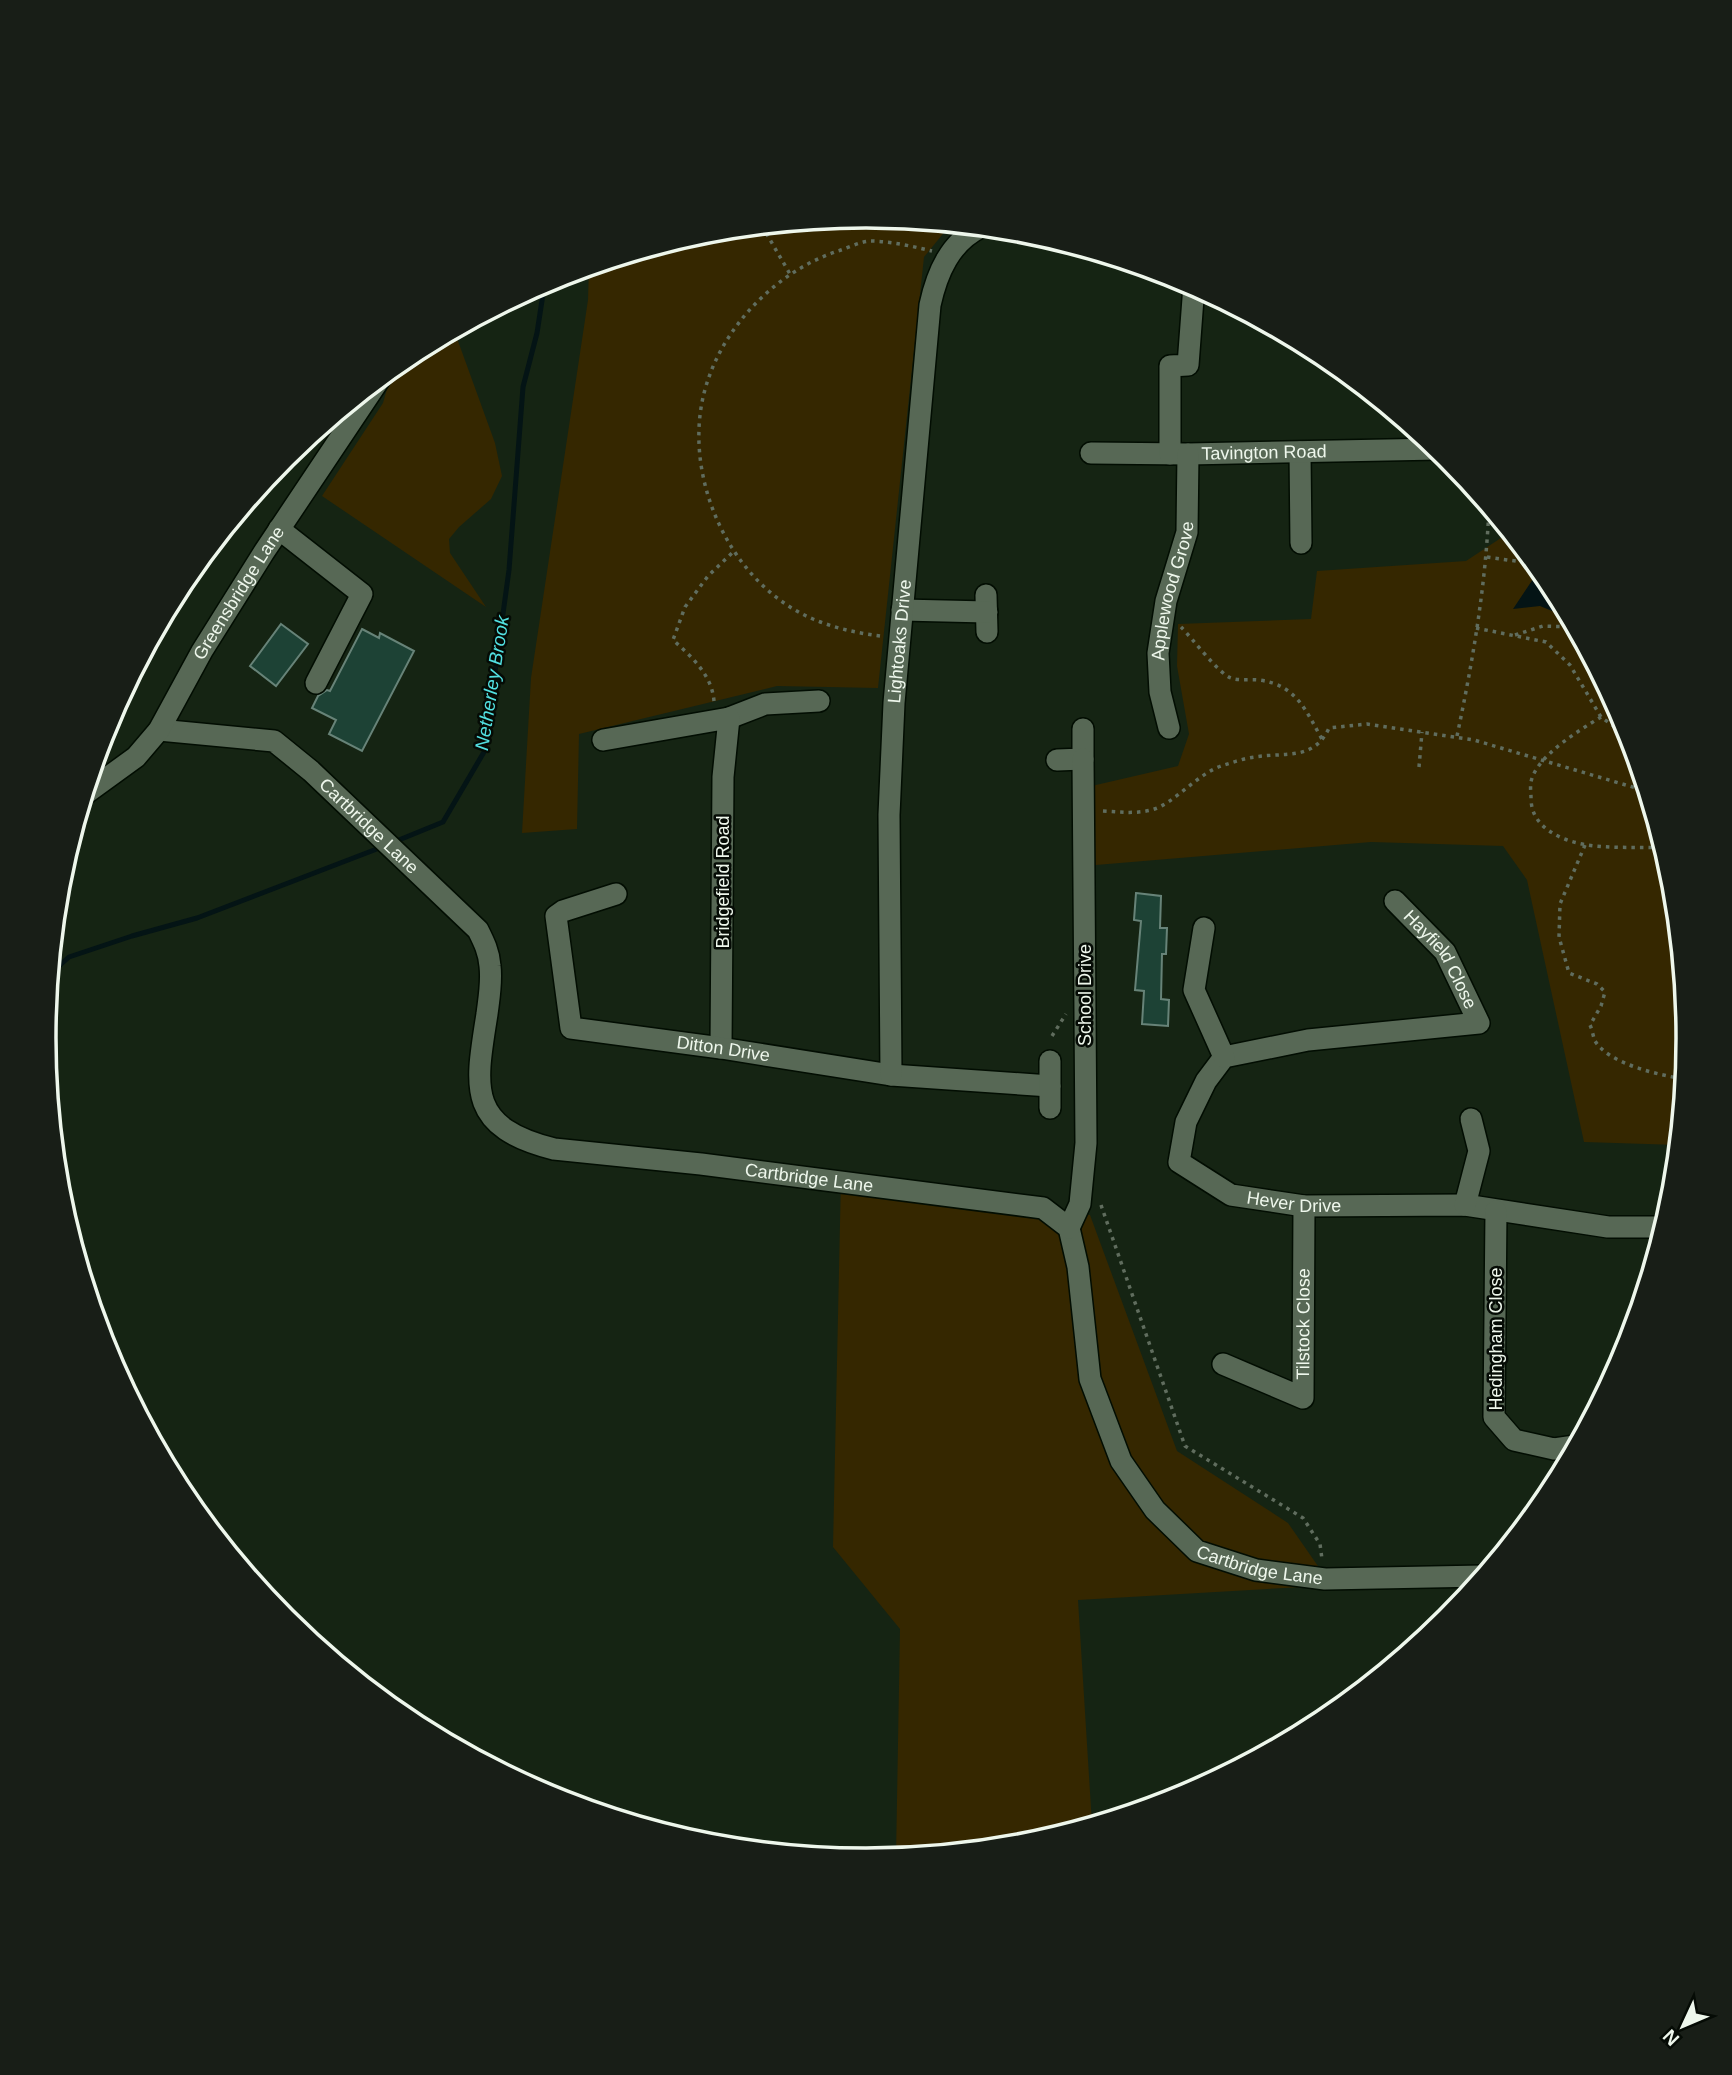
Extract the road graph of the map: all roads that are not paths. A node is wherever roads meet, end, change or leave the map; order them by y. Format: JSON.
{"nodes":[{"id":1,"x":968,"y":234,"type":"edge"},
{"id":2,"x":1193,"y":297,"type":"edge"},
{"id":3,"x":364,"y":403,"type":"edge"},
{"id":4,"x":1422,"y":449,"type":"edge"},
{"id":5,"x":1300,"y":452,"type":"junction"},
{"id":6,"x":1091,"y":453,"type":"dead end"},
{"id":7,"x":1179,"y":454,"type":"junction"},
{"id":8,"x":279,"y":529,"type":"junction"},
{"id":9,"x":1301,"y":543,"type":"dead end"},
{"id":10,"x":902,"y":610,"type":"junction"},
{"id":11,"x":987,"y":613,"type":"dead end"},
{"id":12,"x":316,"y":683,"type":"dead end"},
{"id":13,"x":819,"y":701,"type":"dead end"},
{"id":14,"x":722,"y":719,"type":"junction"},
{"id":15,"x":1169,"y":728,"type":"dead end"},
{"id":16,"x":1083,"y":729,"type":"dead end"},
{"id":17,"x":159,"y":730,"type":"junction"},
{"id":18,"x":603,"y":740,"type":"dead end"},
{"id":19,"x":1083,"y":759,"type":"junction"},
{"id":20,"x":1057,"y":760,"type":"dead end"},
{"id":21,"x":96,"y":786,"type":"edge"},
{"id":22,"x":616,"y":894,"type":"dead end"},
{"id":23,"x":1395,"y":901,"type":"dead end"},
{"id":24,"x":1204,"y":928,"type":"dead end"},
{"id":25,"x":721,"y":1048,"type":"junction"},
{"id":26,"x":1224,"y":1057,"type":"junction"},
{"id":27,"x":1050,"y":1061,"type":"dead end"},
{"id":28,"x":891,"y":1075,"type":"junction"},
{"id":29,"x":1050,"y":1086,"type":"junction"},
{"id":30,"x":1050,"y":1108,"type":"dead end"},
{"id":31,"x":1471,"y":1119,"type":"dead end"},
{"id":32,"x":1465,"y":1205,"type":"junction"},
{"id":33,"x":1304,"y":1206,"type":"junction"},
{"id":34,"x":1496,"y":1211,"type":"junction"},
{"id":35,"x":1653,"y":1227,"type":"edge"},
{"id":36,"x":1069,"y":1228,"type":"junction"},
{"id":37,"x":1223,"y":1364,"type":"dead end"},
{"id":38,"x":1564,"y":1448,"type":"edge"},
{"id":39,"x":1471,"y":1576,"type":"edge"}],
"edges":[{"from":1,"to":10,"type":"street","name":"Lightoaks Drive"},
{"from":2,"to":7,"type":"street","name":"Applewood Grove"},
{"from":3,"to":8,"type":"street","name":"Greensbridge Lane"},
{"from":4,"to":5,"type":"street","name":"Tavington Road"},
{"from":5,"to":7,"type":"street","name":"Tavington Road"},
{"from":5,"to":9,"type":"street"},
{"from":6,"to":7,"type":"street","name":"Tavington Road"},
{"from":7,"to":15,"type":"street","name":"Applewood Grove"},
{"from":8,"to":12,"type":"street"},
{"from":8,"to":17,"type":"street","name":"Greensbridge Lane"},
{"from":10,"to":11,"type":"street"},
{"from":10,"to":28,"type":"street","name":"Lightoaks Drive"},
{"from":13,"to":14,"type":"street"},
{"from":14,"to":18,"type":"street"},
{"from":14,"to":25,"type":"street","name":"Bridgefield Road"},
{"from":16,"to":19,"type":"street","name":"School Drive"},
{"from":17,"to":21,"type":"street","name":"Greensbridge Lane"},
{"from":17,"to":36,"type":"street","name":"Cartbridge Lane"},
{"from":19,"to":20,"type":"street"},
{"from":19,"to":36,"type":"street","name":"School Drive"},
{"from":22,"to":25,"type":"street","name":"Ditton Drive"},
{"from":23,"to":26,"type":"street","name":"Hayfield Close"},
{"from":24,"to":26,"type":"street"},
{"from":25,"to":28,"type":"street","name":"Ditton Drive"},
{"from":26,"to":33,"type":"street","name":"Hever Drive"},
{"from":27,"to":29,"type":"street"},
{"from":28,"to":29,"type":"street","name":"Ditton Drive"},
{"from":29,"to":30,"type":"street"},
{"from":31,"to":32,"type":"street"},
{"from":32,"to":33,"type":"street","name":"Hever Drive"},
{"from":32,"to":34,"type":"street","name":"Hever Drive"},
{"from":33,"to":37,"type":"street","name":"Tilstock Close"},
{"from":34,"to":35,"type":"street","name":"Hever Drive"},
{"from":34,"to":38,"type":"street","name":"Hedingham Close"},
{"from":36,"to":39,"type":"street","name":"Cartbridge Lane"}]}
